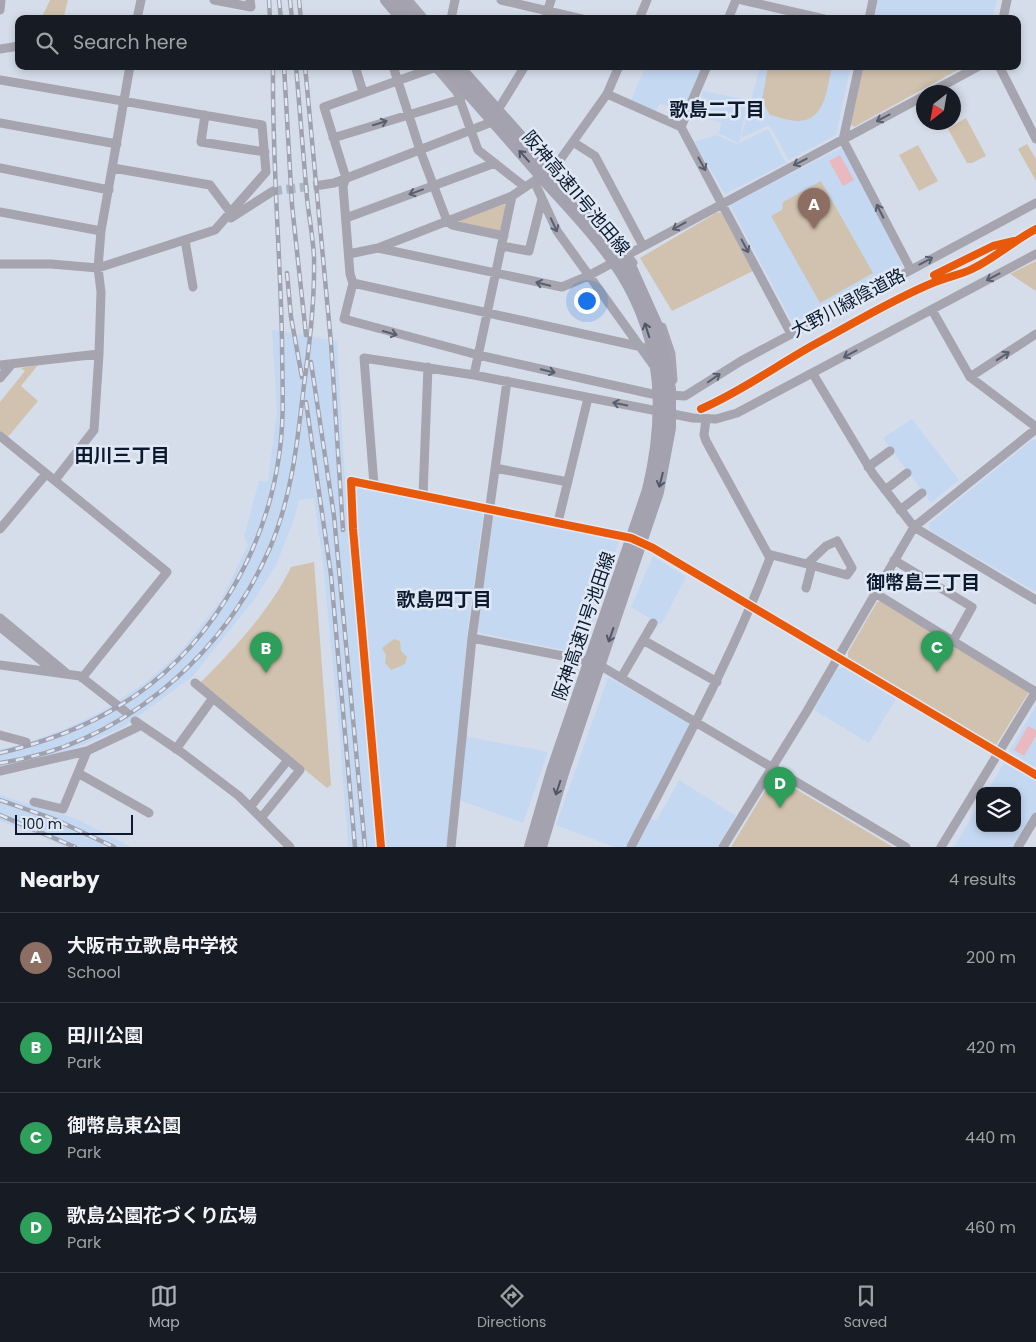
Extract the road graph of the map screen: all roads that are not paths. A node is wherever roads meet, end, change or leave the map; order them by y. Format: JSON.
{"nodes":[{"id":1,"x":1,"y":0,"type":"edge"},
{"id":2,"x":141,"y":0,"type":"edge"},
{"id":3,"x":214,"y":0,"type":"edge"},
{"id":4,"x":250,"y":0,"type":"edge"},
{"id":5,"x":386,"y":0,"type":"edge"},
{"id":6,"x":399,"y":0,"type":"edge"},
{"id":7,"x":408,"y":0,"type":"edge"},
{"id":8,"x":455,"y":0,"type":"edge"},
{"id":9,"x":501,"y":0,"type":"edge"},
{"id":10,"x":551,"y":0,"type":"edge"},
{"id":11,"x":647,"y":0,"type":"edge"},
{"id":12,"x":736,"y":0,"type":"edge"},
{"id":13,"x":742,"y":0,"type":"edge"},
{"id":14,"x":874,"y":0,"type":"edge"},
{"id":15,"x":1007,"y":0,"type":"edge"},
{"id":16,"x":0,"y":10,"type":"edge"},
{"id":17,"x":138,"y":15,"type":"edge"},
{"id":18,"x":399,"y":15,"type":"edge"},
{"id":19,"x":417,"y":15,"type":"edge"},
{"id":20,"x":419,"y":15,"type":"edge"},
{"id":21,"x":452,"y":15,"type":"edge"},
{"id":22,"x":546,"y":15,"type":"edge"},
{"id":23,"x":641,"y":15,"type":"edge"},
{"id":24,"x":730,"y":15,"type":"edge"},
{"id":25,"x":807,"y":15,"type":"edge"},
{"id":26,"x":870,"y":15,"type":"edge"},
{"id":27,"x":1004,"y":15,"type":"edge"},
{"id":28,"x":15,"y":47,"type":"edge"},
{"id":29,"x":0,"y":49,"type":"edge"},
{"id":30,"x":129,"y":70,"type":"edge"},
{"id":31,"x":356,"y":70,"type":"edge"},
{"id":32,"x":395,"y":70,"type":"edge"},
{"id":33,"x":430,"y":70,"type":"edge"},
{"id":34,"x":441,"y":70,"type":"edge"},
{"id":35,"x":442,"y":70,"type":"edge"},
{"id":36,"x":462,"y":70,"type":"edge"},
{"id":37,"x":469,"y":70,"type":"edge"},
{"id":38,"x":522,"y":70,"type":"edge"},
{"id":39,"x":617,"y":70,"type":"edge"},
{"id":40,"x":705,"y":70,"type":"edge"},
{"id":41,"x":858,"y":70,"type":"edge"},
{"id":42,"x":972,"y":70,"type":"edge"},
{"id":43,"x":1001,"y":70,"type":"edge"},
{"id":44,"x":0,"y":80,"type":"edge"},
{"id":45,"x":398,"y":80,"type":"junction"},
{"id":46,"x":944,"y":85,"type":"edge"},
{"id":47,"x":363,"y":92,"type":"junction"},
{"id":48,"x":607,"y":94,"type":"junction"},
{"id":49,"x":461,"y":98,"type":"junction"},
{"id":50,"x":916,"y":100,"type":"edge"},
{"id":51,"x":124,"y":102,"type":"junction"},
{"id":52,"x":500,"y":105,"type":"junction"},
{"id":53,"x":408,"y":114,"type":"junction"},
{"id":54,"x":508,"y":114,"type":"junction"},
{"id":55,"x":205,"y":115,"type":"junction"},
{"id":56,"x":0,"y":124,"type":"edge"},
{"id":57,"x":681,"y":126,"type":"junction"},
{"id":58,"x":470,"y":131,"type":"junction"},
{"id":59,"x":333,"y":138,"type":"junction"},
{"id":60,"x":1036,"y":139,"type":"edge"},
{"id":61,"x":843,"y":140,"type":"junction"},
{"id":62,"x":574,"y":142,"type":"junction"},
{"id":63,"x":117,"y":144,"type":"junction"},
{"id":64,"x":420,"y":150,"type":"junction"},
{"id":65,"x":265,"y":152,"type":"junction"},
{"id":66,"x":494,"y":163,"type":"junction"},
{"id":67,"x":555,"y":167,"type":"junction"},
{"id":68,"x":0,"y":168,"type":"edge"},
{"id":69,"x":113,"y":168,"type":"junction"},
{"id":70,"x":346,"y":178,"type":"junction"},
{"id":71,"x":534,"y":181,"type":"junction"},
{"id":72,"x":321,"y":185,"type":"tunnel mouth"},
{"id":73,"x":434,"y":185,"type":"junction"},
{"id":74,"x":525,"y":187,"type":"junction"},
{"id":75,"x":109,"y":190,"type":"junction"},
{"id":76,"x":273,"y":191,"type":"tunnel mouth"},
{"id":77,"x":512,"y":196,"type":"junction"},
{"id":78,"x":542,"y":198,"type":"junction"},
{"id":79,"x":722,"y":203,"type":"junction"},
{"id":80,"x":1036,"y":203,"type":"edge"},
{"id":81,"x":0,"y":212,"type":"edge"},
{"id":82,"x":232,"y":213,"type":"junction"},
{"id":83,"x":346,"y":218,"type":"junction"},
{"id":84,"x":447,"y":221,"type":"junction"},
{"id":85,"x":224,"y":222,"type":"junction"},
{"id":86,"x":101,"y":231,"type":"junction"},
{"id":87,"x":185,"y":240,"type":"junction"},
{"id":88,"x":503,"y":241,"type":"junction"},
{"id":89,"x":642,"y":246,"type":"junction"},
{"id":90,"x":378,"y":248,"type":"junction"},
{"id":91,"x":349,"y":254,"type":"junction"},
{"id":92,"x":1036,"y":254,"type":"edge"},
{"id":93,"x":628,"y":255,"type":"junction"},
{"id":94,"x":2,"y":264,"type":"edge"},
{"id":95,"x":98,"y":268,"type":"junction"},
{"id":96,"x":911,"y":270,"type":"junction"},
{"id":97,"x":0,"y":273,"type":"edge"},
{"id":98,"x":497,"y":274,"type":"junction"},
{"id":99,"x":588,"y":276,"type":"junction"},
{"id":100,"x":353,"y":283,"type":"junction"},
{"id":101,"x":193,"y":287,"type":"dead end"},
{"id":102,"x":932,"y":310,"type":"junction"},
{"id":103,"x":487,"y":313,"type":"junction"},
{"id":104,"x":791,"y":334,"type":"junction"},
{"id":105,"x":1036,"y":334,"type":"edge"},
{"id":106,"x":642,"y":347,"type":"junction"},
{"id":107,"x":100,"y":354,"type":"junction"},
{"id":108,"x":478,"y":355,"type":"junction"},
{"id":109,"x":0,"y":365,"type":"edge"},
{"id":110,"x":11,"y":365,"type":"junction"},
{"id":111,"x":428,"y":367,"type":"junction"},
{"id":112,"x":813,"y":374,"type":"junction"},
{"id":113,"x":474,"y":375,"type":"junction"},
{"id":114,"x":970,"y":377,"type":"junction"},
{"id":115,"x":0,"y":378,"type":"edge"},
{"id":116,"x":507,"y":381,"type":"junction"},
{"id":117,"x":671,"y":396,"type":"junction"},
{"id":118,"x":588,"y":398,"type":"junction"},
{"id":119,"x":668,"y":414,"type":"junction"},
{"id":120,"x":706,"y":419,"type":"junction"},
{"id":121,"x":1036,"y":428,"type":"edge"},
{"id":122,"x":0,"y":436,"type":"edge"},
{"id":123,"x":890,"y":451,"type":"dead end"},
{"id":124,"x":868,"y":467,"type":"junction"},
{"id":125,"x":495,"y":468,"type":"junction"},
{"id":126,"x":907,"y":473,"type":"dead end"},
{"id":127,"x":46,"y":474,"type":"junction"},
{"id":128,"x":55,"y":480,"type":"junction"},
{"id":129,"x":568,"y":482,"type":"junction"},
{"id":130,"x":374,"y":485,"type":"junction"},
{"id":131,"x":885,"y":490,"type":"junction"},
{"id":132,"x":922,"y":493,"type":"dead end"},
{"id":133,"x":423,"y":495,"type":"junction"},
{"id":134,"x":489,"y":508,"type":"junction"},
{"id":135,"x":900,"y":510,"type":"junction"},
{"id":136,"x":558,"y":522,"type":"junction"},
{"id":137,"x":914,"y":527,"type":"junction"},
{"id":138,"x":0,"y":529,"type":"edge"},
{"id":139,"x":631,"y":538,"type":"junction"},
{"id":140,"x":768,"y":554,"type":"junction"},
{"id":141,"x":894,"y":560,"type":"junction"},
{"id":142,"x":809,"y":565,"type":"junction"},
{"id":143,"x":806,"y":588,"type":"dead end"},
{"id":144,"x":874,"y":593,"type":"junction"},
{"id":145,"x":1036,"y":600,"type":"edge"},
{"id":146,"x":751,"y":607,"type":"junction"},
{"id":147,"x":0,"y":618,"type":"edge"},
{"id":148,"x":653,"y":623,"type":"dead end"},
{"id":149,"x":0,"y":627,"type":"edge"},
{"id":150,"x":472,"y":638,"type":"junction"},
{"id":151,"x":643,"y":640,"type":"junction"},
{"id":152,"x":953,"y":640,"type":"junction"},
{"id":153,"x":837,"y":658,"type":"junction"},
{"id":154,"x":588,"y":661,"type":"junction"},
{"id":155,"x":0,"y":665,"type":"edge"},
{"id":156,"x":54,"y":671,"type":"junction"},
{"id":157,"x":67,"y":674,"type":"junction"},
{"id":158,"x":82,"y":678,"type":"junction"},
{"id":159,"x":621,"y":678,"type":"junction"},
{"id":160,"x":717,"y":682,"type":"junction"},
{"id":161,"x":195,"y":683,"type":"dead end"},
{"id":162,"x":1036,"y":691,"type":"edge"},
{"id":163,"x":213,"y":698,"type":"junction"},
{"id":164,"x":126,"y":712,"type":"dead end"},
{"id":165,"x":696,"y":722,"type":"junction"},
{"id":166,"x":0,"y":736,"type":"edge"},
{"id":167,"x":26,"y":742,"type":"dead end"},
{"id":168,"x":176,"y":749,"type":"junction"},
{"id":169,"x":87,"y":751,"type":"junction"},
{"id":170,"x":997,"y":753,"type":"junction"},
{"id":171,"x":288,"y":760,"type":"junction"},
{"id":172,"x":772,"y":767,"type":"junction"},
{"id":173,"x":0,"y":770,"type":"edge"},
{"id":174,"x":78,"y":773,"type":"junction"},
{"id":175,"x":1036,"y":776,"type":"edge"},
{"id":176,"x":34,"y":802,"type":"dead end"},
{"id":177,"x":250,"y":807,"type":"junction"},
{"id":178,"x":149,"y":813,"type":"dead end"},
{"id":179,"x":1036,"y":817,"type":"edge"},
{"id":180,"x":262,"y":818,"type":"junction"},
{"id":181,"x":290,"y":847,"type":"edge"},
{"id":182,"x":381,"y":847,"type":"edge"},
{"id":183,"x":451,"y":847,"type":"edge"},
{"id":184,"x":526,"y":847,"type":"edge"},
{"id":185,"x":530,"y":847,"type":"edge"},
{"id":186,"x":541,"y":847,"type":"edge"},
{"id":187,"x":631,"y":847,"type":"edge"},
{"id":188,"x":724,"y":847,"type":"edge"},
{"id":189,"x":906,"y":847,"type":"edge"},
{"id":190,"x":941,"y":847,"type":"edge"},
{"id":191,"x":1018,"y":847,"type":"edge"}],
"edges":[{"from":1,"to":16,"type":"street"},
{"from":2,"to":17,"type":"street"},
{"from":3,"to":4,"type":"street"},
{"from":5,"to":18,"type":"highway"},
{"from":6,"to":19,"type":"highway","bridge":true},
{"from":7,"to":20,"type":"street"},
{"from":8,"to":21,"type":"street"},
{"from":9,"to":22,"type":"street"},
{"from":10,"to":22,"type":"street"},
{"from":11,"to":23,"type":"street"},
{"from":12,"to":24,"type":"street"},
{"from":13,"to":25,"type":"street"},
{"from":14,"to":26,"type":"street"},
{"from":15,"to":27,"type":"street"},
{"from":28,"to":29,"type":"street"},
{"from":30,"to":51,"type":"street"},
{"from":31,"to":47,"type":"street"},
{"from":32,"to":45,"type":"street"},
{"from":33,"to":45,"type":"street"},
{"from":34,"to":49,"type":"street"},
{"from":185,"to":35,"type":"highway","name":"阪神高速11号池田線","one_way":true,"bridge":true},
{"from":36,"to":186,"type":"highway","name":"阪神高速11号池田線","one_way":true,"bridge":true},
{"from":37,"to":52,"type":"street"},
{"from":38,"to":52,"type":"street"},
{"from":39,"to":48,"type":"street"},
{"from":40,"to":57,"type":"street"},
{"from":41,"to":61,"type":"street"},
{"from":42,"to":46,"type":"street"},
{"from":43,"to":60,"type":"street"},
{"from":44,"to":51,"type":"street"},
{"from":45,"to":47,"type":"street"},
{"from":45,"to":53,"type":"street"},
{"from":47,"to":59,"type":"street"},
{"from":48,"to":57,"type":"street"},
{"from":48,"to":62,"type":"street"},
{"from":49,"to":53,"type":"street"},
{"from":49,"to":58,"type":"street"},
{"from":50,"to":61,"type":"street","one_way":true},
{"from":51,"to":55,"type":"street"},
{"from":51,"to":63,"type":"street"},
{"from":52,"to":54,"type":"street"},
{"from":59,"to":53,"type":"street","one_way":true},
{"from":53,"to":64,"type":"street"},
{"from":54,"to":58,"type":"street"},
{"from":54,"to":67,"type":"street"},
{"from":55,"to":65,"type":"street"},
{"from":55,"to":65,"type":"street"},
{"from":56,"to":63,"type":"street"},
{"from":57,"to":79,"type":"street","one_way":true},
{"from":58,"to":64,"type":"street"},
{"from":58,"to":66,"type":"street"},
{"from":59,"to":70,"type":"street"},
{"from":61,"to":79,"type":"street","one_way":true},
{"from":96,"to":61,"type":"street","one_way":true},
{"from":62,"to":67,"type":"street"},
{"from":62,"to":89,"type":"street"},
{"from":63,"to":69,"type":"street"},
{"from":64,"to":70,"type":"street"},
{"from":64,"to":73,"type":"street"},
{"from":65,"to":82,"type":"street"},
{"from":66,"to":73,"type":"street"},
{"from":66,"to":74,"type":"street"},
{"from":67,"to":71,"type":"street"},
{"from":67,"to":93,"type":"street"},
{"from":68,"to":75,"type":"street"},
{"from":69,"to":75,"type":"street"},
{"from":69,"to":82,"type":"street"},
{"from":70,"to":72,"type":"street"},
{"from":70,"to":83,"type":"street"},
{"from":71,"to":74,"type":"street"},
{"from":71,"to":78,"type":"street"},
{"from":73,"to":83,"type":"street","one_way":true},
{"from":73,"to":84,"type":"street"},
{"from":74,"to":77,"type":"street"},
{"from":75,"to":86,"type":"street"},
{"from":76,"to":85,"type":"street"},
{"from":77,"to":84,"type":"street"},
{"from":77,"to":88,"type":"street"},
{"from":78,"to":88,"type":"street"},
{"from":78,"to":99,"type":"street","one_way":true},
{"from":79,"to":89,"type":"street","one_way":true},
{"from":79,"to":104,"type":"street","one_way":true},
{"from":96,"to":80,"type":"street","one_way":true},
{"from":81,"to":86,"type":"street"},
{"from":82,"to":85,"type":"street"},
{"from":83,"to":91,"type":"street"},
{"from":84,"to":88,"type":"street"},
{"from":84,"to":90,"type":"street"},
{"from":85,"to":87,"type":"street"},
{"from":86,"to":95,"type":"street"},
{"from":87,"to":95,"type":"street"},
{"from":87,"to":101,"type":"street"},
{"from":88,"to":98,"type":"street"},
{"from":89,"to":93,"type":"street"},
{"from":90,"to":91,"type":"street"},
{"from":90,"to":98,"type":"street"},
{"from":91,"to":100,"type":"street"},
{"from":92,"to":102,"type":"street","one_way":true},
{"from":93,"to":99,"type":"street"},
{"from":93,"to":117,"type":"street"},
{"from":94,"to":95,"type":"street"},
{"from":94,"to":97,"type":"street"},
{"from":95,"to":107,"type":"street"},
{"from":96,"to":104,"type":"street"},
{"from":99,"to":98,"type":"street","one_way":true},
{"from":98,"to":103,"type":"street"},
{"from":99,"to":106,"type":"street"},
{"from":100,"to":103,"type":"street"},
{"from":100,"to":108,"type":"street","one_way":true},
{"from":102,"to":112,"type":"street","one_way":true},
{"from":102,"to":114,"type":"street"},
{"from":103,"to":106,"type":"street"},
{"from":103,"to":108,"type":"street"},
{"from":117,"to":104,"type":"street","one_way":true},
{"from":114,"to":105,"type":"street","one_way":true},
{"from":106,"to":117,"type":"street"},
{"from":107,"to":110,"type":"street"},
{"from":107,"to":128,"type":"street"},
{"from":108,"to":113,"type":"street"},
{"from":108,"to":117,"type":"street","one_way":true},
{"from":109,"to":110,"type":"street"},
{"from":110,"to":115,"type":"street"},
{"from":111,"to":113,"type":"street"},
{"from":111,"to":130,"type":"street"},
{"from":111,"to":133,"type":"street"},
{"from":112,"to":120,"type":"street"},
{"from":112,"to":124,"type":"street"},
{"from":113,"to":116,"type":"street"},
{"from":114,"to":121,"type":"street"},
{"from":116,"to":118,"type":"street"},
{"from":116,"to":125,"type":"street"},
{"from":117,"to":119,"type":"street"},
{"from":119,"to":118,"type":"street","one_way":true},
{"from":118,"to":129,"type":"street"},
{"from":119,"to":120,"type":"street"},
{"from":119,"to":139,"type":"street"},
{"from":120,"to":140,"type":"street"},
{"from":121,"to":137,"type":"street"},
{"from":122,"to":127,"type":"street"},
{"from":123,"to":124,"type":"street"},
{"from":124,"to":131,"type":"street"},
{"from":125,"to":129,"type":"street"},
{"from":125,"to":134,"type":"street"},
{"from":126,"to":131,"type":"street"},
{"from":127,"to":128,"type":"street"},
{"from":127,"to":138,"type":"street"},
{"from":128,"to":158,"type":"street"},
{"from":129,"to":136,"type":"street"},
{"from":130,"to":133,"type":"street"},
{"from":130,"to":182,"type":"street"},
{"from":131,"to":135,"type":"street"},
{"from":132,"to":135,"type":"street"},
{"from":133,"to":134,"type":"street"},
{"from":134,"to":136,"type":"street"},
{"from":134,"to":150,"type":"street"},
{"from":135,"to":137,"type":"street"},
{"from":136,"to":139,"type":"street"},
{"from":137,"to":141,"type":"street"},
{"from":137,"to":145,"type":"street"},
{"from":139,"to":146,"type":"street"},
{"from":139,"to":154,"type":"street"},
{"from":140,"to":142,"type":"street"},
{"from":140,"to":146,"type":"street"},
{"from":141,"to":144,"type":"street"},
{"from":141,"to":152,"type":"street"},
{"from":142,"to":142,"type":"street"},
{"from":142,"to":143,"type":"street"},
{"from":144,"to":152,"type":"street"},
{"from":144,"to":153,"type":"street"},
{"from":146,"to":153,"type":"street"},
{"from":146,"to":160,"type":"street"},
{"from":147,"to":157,"type":"street"},
{"from":148,"to":151,"type":"street"},
{"from":149,"to":156,"type":"street"},
{"from":150,"to":154,"type":"street"},
{"from":150,"to":183,"type":"street"},
{"from":151,"to":159,"type":"street"},
{"from":151,"to":160,"type":"street"},
{"from":152,"to":162,"type":"street"},
{"from":153,"to":170,"type":"street"},
{"from":153,"to":172,"type":"street"},
{"from":154,"to":159,"type":"street"},
{"from":154,"to":184,"type":"street"},
{"from":155,"to":156,"type":"street"},
{"from":156,"to":157,"type":"street"},
{"from":157,"to":158,"type":"street"},
{"from":158,"to":164,"type":"street"},
{"from":159,"to":165,"type":"street"},
{"from":160,"to":165,"type":"street"},
{"from":161,"to":163,"type":"street"},
{"from":162,"to":170,"type":"street"},
{"from":163,"to":168,"type":"street"},
{"from":163,"to":171,"type":"street"},
{"from":165,"to":172,"type":"street"},
{"from":165,"to":187,"type":"street"},
{"from":166,"to":167,"type":"street"},
{"from":168,"to":169,"type":"street"},
{"from":168,"to":177,"type":"street"},
{"from":169,"to":173,"type":"street"},
{"from":169,"to":174,"type":"street"},
{"from":170,"to":175,"type":"street"},
{"from":170,"to":190,"type":"street"},
{"from":171,"to":177,"type":"street"},
{"from":171,"to":180,"type":"street"},
{"from":172,"to":188,"type":"street"},
{"from":172,"to":189,"type":"street"},
{"from":174,"to":176,"type":"street"},
{"from":174,"to":178,"type":"street"},
{"from":177,"to":180,"type":"street"},
{"from":179,"to":191,"type":"street"},
{"from":180,"to":181,"type":"street"}]}
